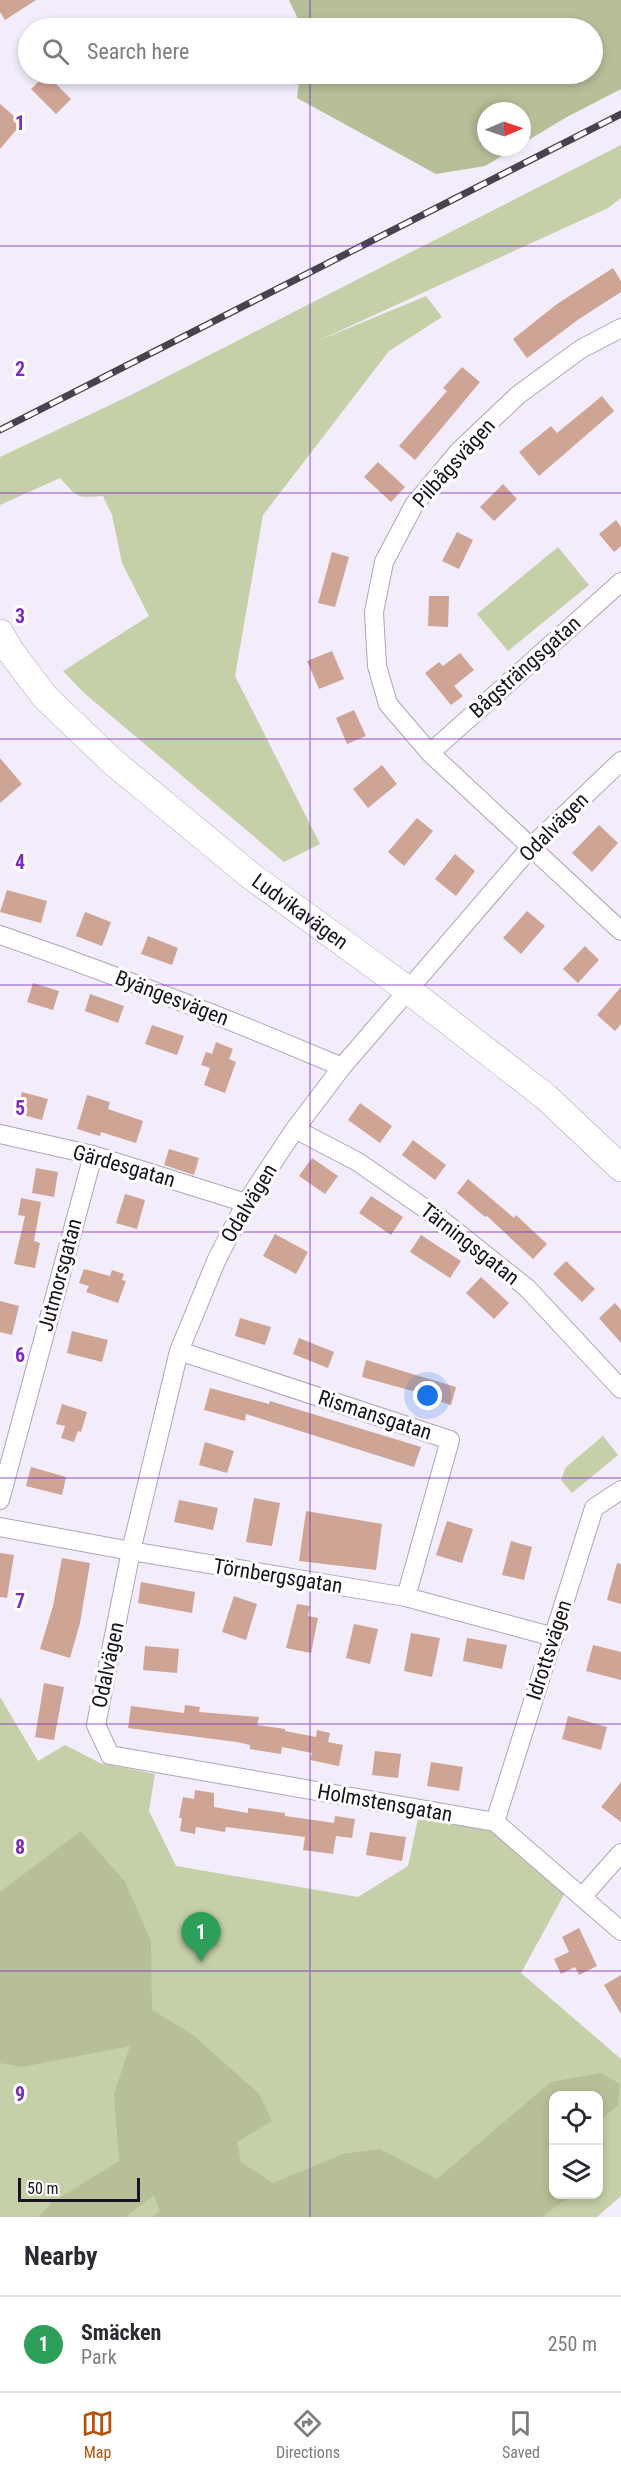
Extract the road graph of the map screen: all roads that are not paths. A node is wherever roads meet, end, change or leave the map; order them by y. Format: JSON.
{"nodes":[{"id":1,"x":621,"y":328,"type":"edge"},
{"id":2,"x":621,"y":582,"type":"edge"},
{"id":3,"x":0,"y":633,"type":"edge"},
{"id":4,"x":430,"y":753,"type":"junction"},
{"id":5,"x":621,"y":761,"type":"edge"},
{"id":6,"x":530,"y":848,"type":"junction"},
{"id":7,"x":621,"y":931,"type":"edge"},
{"id":8,"x":0,"y":935,"type":"edge"},
{"id":9,"x":408,"y":990,"type":"junction"},
{"id":10,"x":342,"y":1067,"type":"junction"},
{"id":11,"x":295,"y":1128,"type":"junction"},
{"id":12,"x":0,"y":1134,"type":"edge"},
{"id":13,"x":93,"y":1155,"type":"junction"},
{"id":14,"x":621,"y":1168,"type":"edge"},
{"id":15,"x":246,"y":1203,"type":"junction"},
{"id":16,"x":179,"y":1351,"type":"junction"},
{"id":17,"x":621,"y":1389,"type":"edge"},
{"id":18,"x":621,"y":1490,"type":"edge"},
{"id":19,"x":0,"y":1500,"type":"edge"},
{"id":20,"x":0,"y":1527,"type":"edge"},
{"id":21,"x":131,"y":1551,"type":"junction"},
{"id":22,"x":406,"y":1597,"type":"junction"},
{"id":23,"x":554,"y":1637,"type":"junction"},
{"id":24,"x":110,"y":1755,"type":"joint"},
{"id":25,"x":495,"y":1822,"type":"junction"},
{"id":26,"x":621,"y":1853,"type":"edge"},
{"id":27,"x":582,"y":1897,"type":"junction"},
{"id":28,"x":621,"y":1931,"type":"edge"}],
"edges":[{"from":1,"to":4,"type":"street","name":"Pilbågsvägen"},
{"from":2,"to":4,"type":"street","name":"Bågsträngsgatan"},
{"from":3,"to":9,"type":"street","name":"Ludvikavägen"},
{"from":4,"to":6,"type":"street","name":"Pilbågsvägen"},
{"from":5,"to":6,"type":"street","name":"Odalvägen"},
{"from":6,"to":7,"type":"street","name":"Pilbågsvägen"},
{"from":6,"to":9,"type":"street","name":"Odalvägen"},
{"from":8,"to":10,"type":"street","name":"Byängesvägen"},
{"from":9,"to":10,"type":"street","name":"Odalvägen"},
{"from":9,"to":14,"type":"street","name":"Ludvikavägen"},
{"from":10,"to":11,"type":"street","name":"Odalvägen"},
{"from":11,"to":15,"type":"street","name":"Odalvägen"},
{"from":11,"to":17,"type":"street","name":"Tärningsgatan"},
{"from":12,"to":13,"type":"street","name":"Gärdesgatan"},
{"from":13,"to":15,"type":"street","name":"Gärdesgatan"},
{"from":13,"to":19,"type":"street","name":"Jutmorsgatan"},
{"from":15,"to":16,"type":"street","name":"Odalvägen"},
{"from":16,"to":21,"type":"street","name":"Odalvägen"},
{"from":16,"to":22,"type":"street","name":"Rismansgatan"},
{"from":18,"to":23,"type":"street","name":"Idrottsvägen"},
{"from":20,"to":21,"type":"street","name":"Törnbergsgatan"},
{"from":21,"to":22,"type":"street","name":"Törnbergsgatan"},
{"from":21,"to":24,"type":"street","name":"Odalvägen"},
{"from":22,"to":23,"type":"street","name":"Törnbergsgatan"},
{"from":23,"to":25,"type":"street","name":"Idrottsvägen"},
{"from":24,"to":25,"type":"street","name":"Holmstensgatan"},
{"from":25,"to":27,"type":"street"},
{"from":26,"to":27,"type":"street"},
{"from":27,"to":28,"type":"street"}]}
